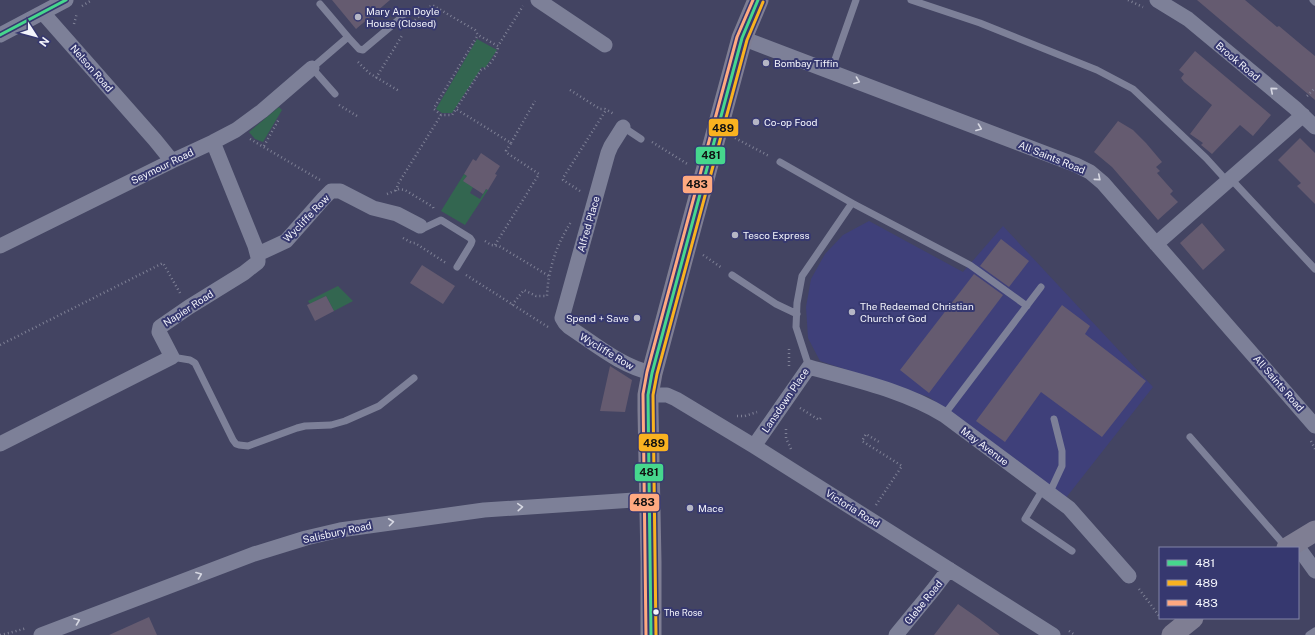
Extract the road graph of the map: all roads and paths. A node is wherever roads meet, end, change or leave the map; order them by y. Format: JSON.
{"nodes":[{"id":1,"x":66,"y":0,"type":"edge"},
{"id":2,"x":92,"y":0,"type":"edge"},
{"id":3,"x":758,"y":0,"type":"edge"},
{"id":4,"x":856,"y":0,"type":"edge"},
{"id":5,"x":911,"y":0,"type":"edge"},
{"id":6,"x":1157,"y":0,"type":"edge"},
{"id":7,"x":1313,"y":0,"type":"edge"},
{"id":8,"x":532,"y":1,"type":"edge"},
{"id":9,"x":1315,"y":2,"type":"edge"},
{"id":10,"x":320,"y":4,"type":"dead end"},
{"id":11,"x":43,"y":12,"type":"junction"},
{"id":12,"x":402,"y":17,"type":"dead end"},
{"id":13,"x":410,"y":25,"type":"dead end"},
{"id":14,"x":76,"y":29,"type":"dead end"},
{"id":15,"x":404,"y":33,"type":"dead end"},
{"id":16,"x":0,"y":35,"type":"edge"},
{"id":17,"x":478,"y":35,"type":"junction"},
{"id":18,"x":348,"y":37,"type":"junction"},
{"id":19,"x":742,"y":38,"type":"junction"},
{"id":20,"x":605,"y":45,"type":"dead end"},
{"id":21,"x":498,"y":46,"type":"junction"},
{"id":22,"x":356,"y":60,"type":"dead end"},
{"id":23,"x":312,"y":68,"type":"junction"},
{"id":24,"x":831,"y":71,"type":"junction"},
{"id":25,"x":376,"y":78,"type":"junction"},
{"id":26,"x":399,"y":91,"type":"dead end"},
{"id":27,"x":334,"y":98,"type":"joint"},
{"id":28,"x":534,"y":101,"type":"dead end"},
{"id":29,"x":456,"y":109,"type":"junction"},
{"id":30,"x":606,"y":110,"type":"dead end"},
{"id":31,"x":282,"y":114,"type":"dead end"},
{"id":32,"x":441,"y":115,"type":"junction"},
{"id":33,"x":1303,"y":115,"type":"junction"},
{"id":34,"x":357,"y":116,"type":"dead end"},
{"id":35,"x":1315,"y":126,"type":"edge"},
{"id":36,"x":623,"y":127,"type":"joint"},
{"id":37,"x":716,"y":133,"type":"junction"},
{"id":38,"x":641,"y":139,"type":"dead end"},
{"id":39,"x":213,"y":142,"type":"junction"},
{"id":40,"x":511,"y":143,"type":"junction"},
{"id":41,"x":264,"y":146,"type":"dead end"},
{"id":42,"x":172,"y":161,"type":"junction"},
{"id":43,"x":780,"y":162,"type":"joint"},
{"id":44,"x":1229,"y":180,"type":"junction"},
{"id":45,"x":396,"y":191,"type":"dead end"},
{"id":46,"x":583,"y":195,"type":"dead end"},
{"id":47,"x":852,"y":203,"type":"junction"},
{"id":48,"x":571,"y":221,"type":"dead end"},
{"id":49,"x":420,"y":226,"type":"joint"},
{"id":50,"x":398,"y":235,"type":"dead end"},
{"id":51,"x":471,"y":239,"type":"junction"},
{"id":52,"x":1156,"y":244,"type":"junction"},
{"id":53,"x":495,"y":245,"type":"junction"},
{"id":54,"x":0,"y":246,"type":"edge"},
{"id":55,"x":698,"y":252,"type":"dead end"},
{"id":56,"x":258,"y":254,"type":"junction"},
{"id":57,"x":447,"y":263,"type":"dead end"},
{"id":58,"x":458,"y":269,"type":"joint"},
{"id":59,"x":1315,"y":269,"type":"edge"},
{"id":60,"x":549,"y":276,"type":"junction"},
{"id":61,"x":732,"y":276,"type":"joint"},
{"id":62,"x":1041,"y":287,"type":"dead end"},
{"id":63,"x":512,"y":305,"type":"junction"},
{"id":64,"x":1027,"y":306,"type":"junction"},
{"id":65,"x":189,"y":307,"type":"junction"},
{"id":66,"x":796,"y":314,"type":"junction"},
{"id":67,"x":559,"y":326,"type":"junction"},
{"id":68,"x":0,"y":345,"type":"edge"},
{"id":69,"x":172,"y":357,"type":"junction"},
{"id":70,"x":809,"y":367,"type":"junction"},
{"id":71,"x":652,"y":373,"type":"junction"},
{"id":72,"x":414,"y":378,"type":"dead end"},
{"id":73,"x":648,"y":395,"type":"junction"},
{"id":74,"x":794,"y":405,"type":"dead end"},
{"id":75,"x":944,"y":415,"type":"junction"},
{"id":76,"x":821,"y":418,"type":"dead end"},
{"id":77,"x":1054,"y":419,"type":"dead end"},
{"id":78,"x":787,"y":425,"type":"dead end"},
{"id":79,"x":1315,"y":426,"type":"edge"},
{"id":80,"x":1190,"y":437,"type":"dead end"},
{"id":81,"x":879,"y":442,"type":"dead end"},
{"id":82,"x":0,"y":444,"type":"edge"},
{"id":83,"x":754,"y":446,"type":"junction"},
{"id":84,"x":794,"y":455,"type":"dead end"},
{"id":85,"x":1046,"y":491,"type":"junction"},
{"id":86,"x":649,"y":499,"type":"junction"},
{"id":87,"x":874,"y":508,"type":"dead end"},
{"id":88,"x":1315,"y":531,"type":"edge"},
{"id":89,"x":1289,"y":546,"type":"edge"},
{"id":90,"x":1072,"y":551,"type":"dead end"},
{"id":91,"x":1299,"y":556,"type":"edge"},
{"id":92,"x":949,"y":568,"type":"junction"},
{"id":93,"x":1315,"y":571,"type":"edge"},
{"id":94,"x":1129,"y":576,"type":"joint"},
{"id":95,"x":1159,"y":616,"type":"edge"},
{"id":96,"x":1192,"y":619,"type":"edge"},
{"id":97,"x":28,"y":628,"type":"dead end"},
{"id":98,"x":1068,"y":631,"type":"dead end"},
{"id":99,"x":1315,"y":631,"type":"edge"},
{"id":100,"x":0,"y":635,"type":"edge"},
{"id":101,"x":41,"y":635,"type":"edge"},
{"id":102,"x":651,"y":635,"type":"edge"},
{"id":103,"x":896,"y":635,"type":"edge"},
{"id":104,"x":1052,"y":635,"type":"edge"},
{"id":105,"x":1075,"y":635,"type":"edge"},
{"id":106,"x":1172,"y":635,"type":"edge"},
{"id":107,"x":1309,"y":635,"type":"edge"}],
"edges":[{"from":1,"to":11,"type":"street"},
{"from":2,"to":14,"type":"path"},
{"from":3,"to":19,"type":"street"},
{"from":4,"to":24,"type":"lane"},
{"from":5,"to":44,"type":"lane"},
{"from":33,"to":6,"type":"street","name":"Brook Road","one_way":true},
{"from":7,"to":9,"type":"lane"},
{"from":8,"to":20,"type":"street"},
{"from":8,"to":21,"type":"path"},
{"from":10,"to":18,"type":"lane"},
{"from":11,"to":16,"type":"street"},
{"from":11,"to":42,"type":"street","name":"Nelson Road"},
{"from":12,"to":18,"type":"lane"},
{"from":13,"to":17,"type":"path"},
{"from":15,"to":25,"type":"path"},
{"from":17,"to":21,"type":"path"},
{"from":17,"to":32,"type":"path"},
{"from":18,"to":23,"type":"lane"},
{"from":19,"to":24,"type":"street","name":"All Saints Road"},
{"from":19,"to":37,"type":"street"},
{"from":21,"to":29,"type":"path"},
{"from":22,"to":25,"type":"path"},
{"from":23,"to":27,"type":"lane"},
{"from":23,"to":39,"type":"street","name":"Seymour Road"},
{"from":24,"to":52,"type":"street","name":"All Saints Road","one_way":true},
{"from":25,"to":26,"type":"path"},
{"from":27,"to":34,"type":"path"},
{"from":28,"to":40,"type":"path"},
{"from":29,"to":32,"type":"path"},
{"from":29,"to":40,"type":"path"},
{"from":30,"to":46,"type":"path"},
{"from":31,"to":41,"type":"path"},
{"from":32,"to":45,"type":"path"},
{"from":33,"to":35,"type":"street","name":"Brook Road"},
{"from":33,"to":44,"type":"street"},
{"from":36,"to":38,"type":"lane"},
{"from":36,"to":67,"type":"street","name":"Alfred Place"},
{"from":37,"to":43,"type":"path"},
{"from":37,"to":71,"type":"street"},
{"from":39,"to":42,"type":"street","name":"Seymour Road"},
{"from":39,"to":56,"type":"street"},
{"from":40,"to":53,"type":"path"},
{"from":42,"to":54,"type":"street","name":"Seymour Road"},
{"from":43,"to":47,"type":"lane"},
{"from":44,"to":52,"type":"street"},
{"from":44,"to":59,"type":"lane"},
{"from":47,"to":64,"type":"lane"},
{"from":47,"to":66,"type":"lane","name":"Lansdown Place"},
{"from":48,"to":60,"type":"path"},
{"from":49,"to":51,"type":"lane"},
{"from":49,"to":56,"type":"street","name":"Wycliffe Row"},
{"from":50,"to":57,"type":"path"},
{"from":51,"to":53,"type":"path"},
{"from":51,"to":58,"type":"lane"},
{"from":52,"to":79,"type":"street","name":"All Saints Road"},
{"from":53,"to":60,"type":"path"},
{"from":55,"to":61,"type":"path"},
{"from":56,"to":65,"type":"street","name":"Napier Road"},
{"from":58,"to":63,"type":"path"},
{"from":60,"to":63,"type":"path"},
{"from":61,"to":66,"type":"lane"},
{"from":62,"to":64,"type":"lane"},
{"from":63,"to":67,"type":"path"},
{"from":64,"to":75,"type":"lane"},
{"from":65,"to":68,"type":"path"},
{"from":65,"to":69,"type":"street","name":"Napier Road"},
{"from":66,"to":70,"type":"lane","name":"Lansdown Place"},
{"from":67,"to":71,"type":"street","name":"Wycliffe Row"},
{"from":69,"to":72,"type":"lane"},
{"from":69,"to":82,"type":"street"},
{"from":70,"to":75,"type":"street","name":"May Avenue"},
{"from":70,"to":83,"type":"street","name":"Lansdown Place"},
{"from":71,"to":73,"type":"street"},
{"from":73,"to":83,"type":"street","name":"Victoria Road"},
{"from":73,"to":86,"type":"street"},
{"from":74,"to":76,"type":"path"},
{"from":75,"to":85,"type":"street","name":"May Avenue"},
{"from":77,"to":85,"type":"lane"},
{"from":78,"to":84,"type":"path"},
{"from":80,"to":89,"type":"lane"},
{"from":81,"to":87,"type":"path"},
{"from":83,"to":92,"type":"street","name":"Victoria Road"},
{"from":85,"to":90,"type":"lane"},
{"from":85,"to":94,"type":"street","name":"May Avenue"},
{"from":101,"to":86,"type":"street","name":"Salisbury Road","one_way":true},
{"from":86,"to":102,"type":"street"},
{"from":88,"to":89,"type":"street"},
{"from":91,"to":93,"type":"street"},
{"from":92,"to":103,"type":"street","name":"Glebe Road"},
{"from":92,"to":104,"type":"street","name":"Victoria Road"},
{"from":94,"to":95,"type":"path"},
{"from":96,"to":106,"type":"street"},
{"from":97,"to":100,"type":"path"},
{"from":98,"to":105,"type":"path"},
{"from":99,"to":107,"type":"lane"}]}
